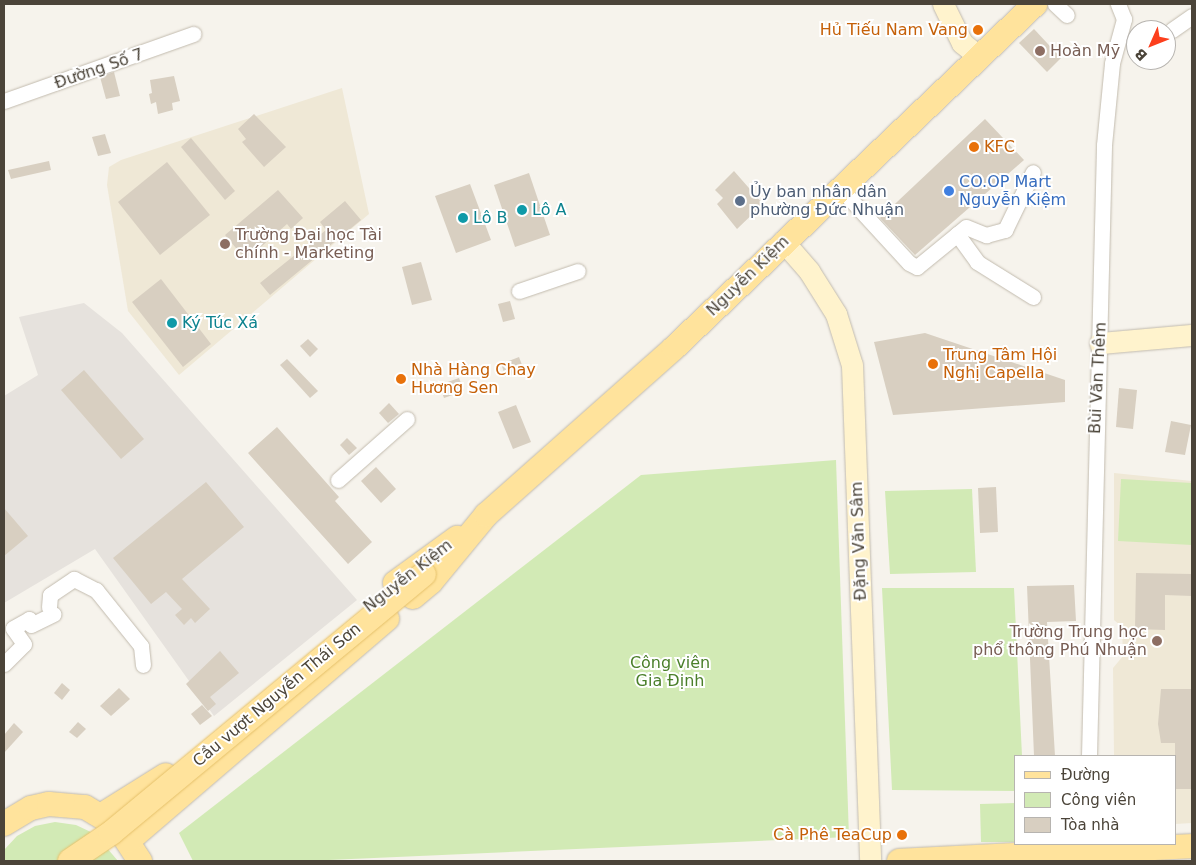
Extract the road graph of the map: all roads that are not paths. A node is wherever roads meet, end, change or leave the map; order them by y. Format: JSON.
{"nodes":[{"id":1,"x":944,"y":4,"type":"edge"},
{"id":2,"x":1035,"y":4,"type":"edge"},
{"id":3,"x":1056,"y":4,"type":"edge"},
{"id":4,"x":1118,"y":4,"type":"edge"},
{"id":5,"x":1067,"y":15,"type":"dead end"},
{"id":6,"x":1192,"y":16,"type":"edge"},
{"id":7,"x":1176,"y":27,"type":"edge"},
{"id":8,"x":192,"y":34,"type":"dead end"},
{"id":9,"x":980,"y":57,"type":"junction"},
{"id":10,"x":4,"y":101,"type":"edge"},
{"id":11,"x":1033,"y":172,"type":"dead end"},
{"id":12,"x":841,"y":189,"type":"junction"},
{"id":13,"x":956,"y":234,"type":"junction"},
{"id":14,"x":783,"y":241,"type":"junction"},
{"id":15,"x":578,"y":272,"type":"dead end"},
{"id":16,"x":519,"y":291,"type":"dead end"},
{"id":17,"x":1033,"y":297,"type":"dead end"},
{"id":18,"x":1192,"y":335,"type":"edge"},
{"id":19,"x":1100,"y":343,"type":"junction"},
{"id":20,"x":407,"y":419,"type":"dead end"},
{"id":21,"x":338,"y":480,"type":"dead end"},
{"id":22,"x":479,"y":522,"type":"junction"},
{"id":23,"x":4,"y":664,"type":"edge"},
{"id":24,"x":143,"y":665,"type":"dead end"},
{"id":25,"x":1089,"y":755,"type":"edge"},
{"id":26,"x":102,"y":815,"type":"junction"},
{"id":27,"x":4,"y":824,"type":"edge"},
{"id":28,"x":130,"y":840,"type":"junction"},
{"id":29,"x":1192,"y":846,"type":"edge"},
{"id":30,"x":1090,"y":852,"type":"edge"},
{"id":31,"x":70,"y":861,"type":"edge"},
{"id":32,"x":140,"y":861,"type":"edge"},
{"id":33,"x":870,"y":861,"type":"edge"},
{"id":34,"x":899,"y":861,"type":"edge"}],
"edges":[{"from":1,"to":9,"type":"street"},
{"from":2,"to":9,"type":"main road","name":"Nguyễn Kiệm"},
{"from":3,"to":5,"type":"street"},
{"from":4,"to":19,"type":"street","name":"Bùi Văn Thêm"},
{"from":6,"to":7,"type":"street"},
{"from":8,"to":10,"type":"street","name":"Đường Số 7"},
{"from":9,"to":12,"type":"main road","name":"Nguyễn Kiệm"},
{"from":11,"to":13,"type":"street"},
{"from":12,"to":13,"type":"street"},
{"from":12,"to":14,"type":"main road","name":"Nguyễn Kiệm"},
{"from":13,"to":17,"type":"street"},
{"from":14,"to":22,"type":"main road","name":"Nguyễn Kiệm"},
{"from":14,"to":33,"type":"street","name":"Đặng Văn Sâm"},
{"from":15,"to":16,"type":"street"},
{"from":18,"to":19,"type":"street"},
{"from":19,"to":25,"type":"street","name":"Bùi Văn Thêm"},
{"from":20,"to":21,"type":"street"},
{"from":22,"to":26,"type":"main road","name":"Nguyễn Kiệm"},
{"from":22,"to":28,"type":"main road","name":"Nguyễn Kiệm"},
{"from":22,"to":31,"type":"main road","name":"Cầu vượt Nguyễn Thái Sơn","bridge":true},
{"from":23,"to":24,"type":"street"},
{"from":26,"to":27,"type":"main road"},
{"from":26,"to":28,"type":"main road"},
{"from":28,"to":32,"type":"main road"},
{"from":29,"to":30,"type":"main road"},
{"from":30,"to":34,"type":"main road"}]}
